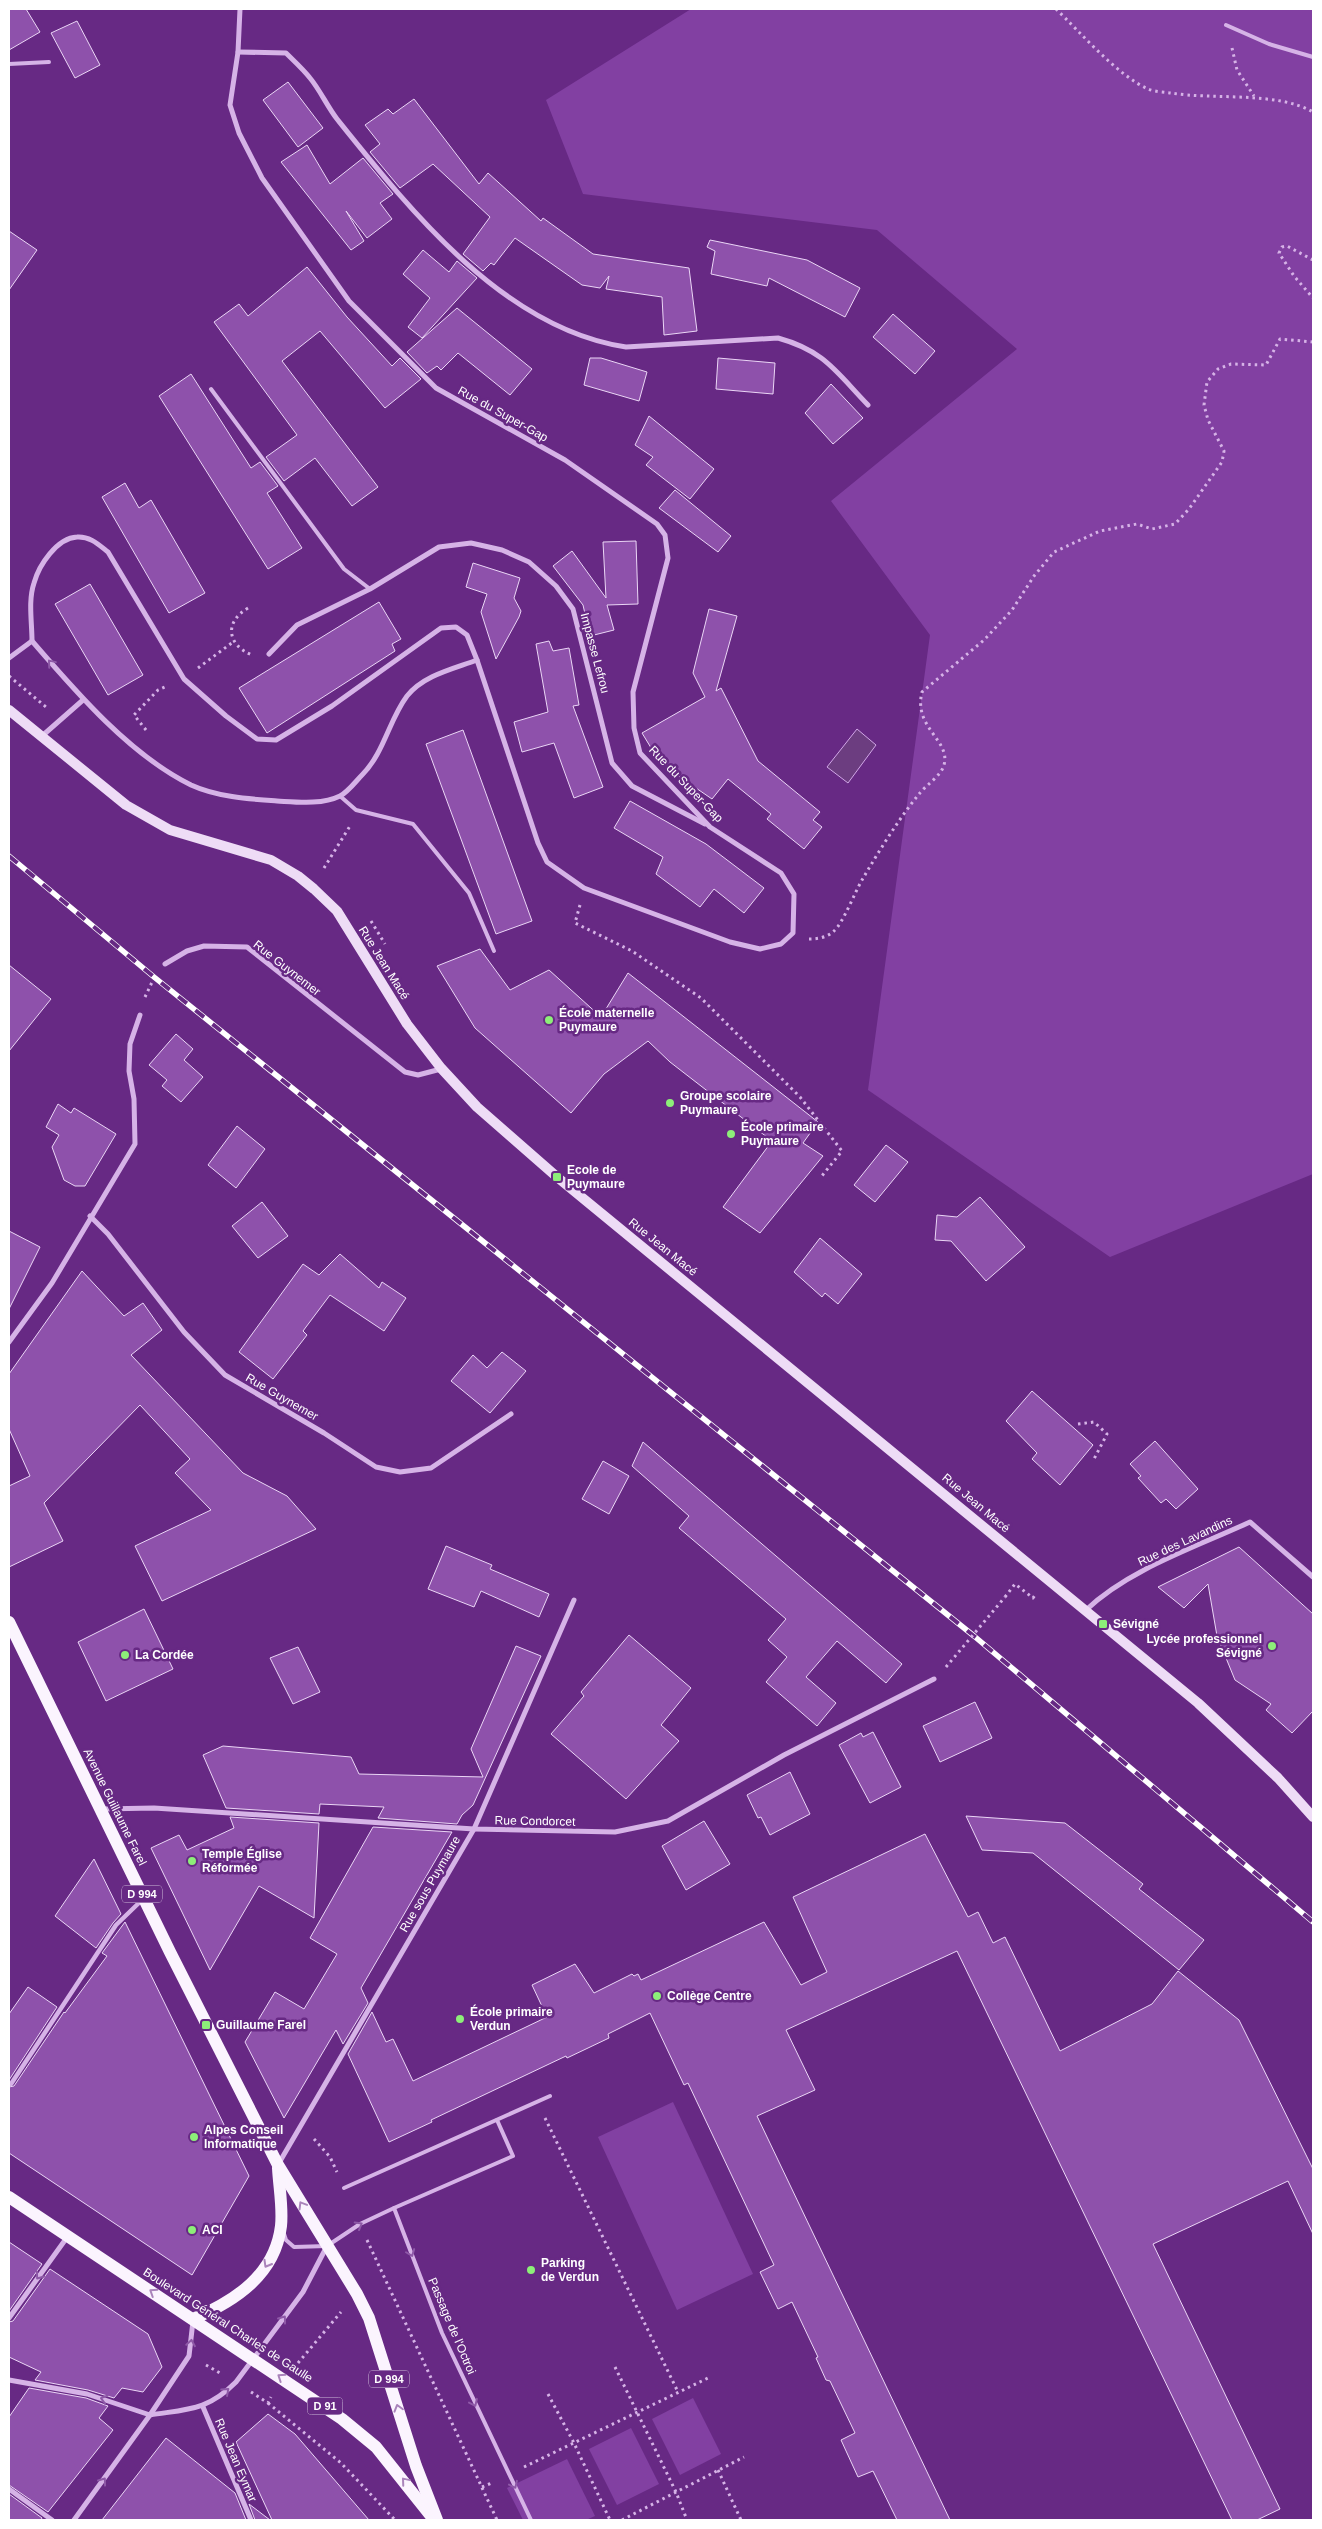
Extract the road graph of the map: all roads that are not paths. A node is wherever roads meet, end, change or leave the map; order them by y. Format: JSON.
{"nodes":[{"id":1,"x":240,"y":9,"type":"edge"},
{"id":2,"x":1226,"y":25,"type":"road end"},
{"id":3,"x":238,"y":52,"type":"junction"},
{"id":4,"x":1313,"y":57,"type":"edge"},
{"id":5,"x":48,"y":62,"type":"dead end"},
{"id":6,"x":9,"y":64,"type":"edge"},
{"id":7,"x":211,"y":389,"type":"dead end"},
{"id":8,"x":868,"y":405,"type":"dead end"},
{"id":9,"x":370,"y":589,"type":"junction"},
{"id":10,"x":32,"y":641,"type":"junction"},
{"id":11,"x":269,"y":654,"type":"dead end"},
{"id":12,"x":9,"y":658,"type":"edge"},
{"id":13,"x":477,"y":660,"type":"junction"},
{"id":14,"x":83,"y":700,"type":"junction"},
{"id":15,"x":9,"y":710,"type":"edge"},
{"id":16,"x":42,"y":736,"type":"junction"},
{"id":17,"x":340,"y":796,"type":"junction"},
{"id":18,"x":710,"y":826,"type":"junction"},
{"id":19,"x":494,"y":950,"type":"dead end"},
{"id":20,"x":165,"y":964,"type":"road end"},
{"id":21,"x":140,"y":1015,"type":"road end"},
{"id":22,"x":441,"y":1068,"type":"junction"},
{"id":23,"x":90,"y":1216,"type":"junction"},
{"id":24,"x":9,"y":1342,"type":"edge"},
{"id":25,"x":511,"y":1414,"type":"dead end"},
{"id":26,"x":1313,"y":1577,"type":"edge"},
{"id":27,"x":574,"y":1600,"type":"dead end"},
{"id":28,"x":1086,"y":1610,"type":"junction"},
{"id":29,"x":9,"y":1622,"type":"edge"},
{"id":30,"x":934,"y":1679,"type":"dead end"},
{"id":31,"x":100,"y":1809,"type":"junction"},
{"id":32,"x":1313,"y":1817,"type":"edge"},
{"id":33,"x":474,"y":1830,"type":"junction"},
{"id":34,"x":144,"y":1898,"type":"junction"},
{"id":35,"x":11,"y":2084,"type":"dead end"},
{"id":36,"x":550,"y":2096,"type":"dead end"},
{"id":37,"x":497,"y":2120,"type":"junction"},
{"id":38,"x":278,"y":2165,"type":"junction"},
{"id":39,"x":344,"y":2188,"type":"road end"},
{"id":40,"x":9,"y":2197,"type":"edge"},
{"id":41,"x":394,"y":2208,"type":"junction"},
{"id":42,"x":281,"y":2225,"type":"junction"},
{"id":43,"x":68,"y":2236,"type":"junction"},
{"id":44,"x":326,"y":2246,"type":"junction"},
{"id":45,"x":9,"y":2318,"type":"edge"},
{"id":46,"x":193,"y":2319,"type":"junction"},
{"id":47,"x":254,"y":2358,"type":"junction"},
{"id":48,"x":9,"y":2380,"type":"edge"},
{"id":49,"x":202,"y":2407,"type":"junction"},
{"id":50,"x":150,"y":2415,"type":"junction"},
{"id":51,"x":9,"y":2489,"type":"edge"},
{"id":52,"x":52,"y":2520,"type":"edge"},
{"id":53,"x":74,"y":2520,"type":"edge"},
{"id":54,"x":250,"y":2520,"type":"edge"},
{"id":55,"x":436,"y":2520,"type":"edge"},
{"id":56,"x":531,"y":2520,"type":"edge"}],
"edges":[{"from":1,"to":3,"type":"street","name":"Rue du Super-Gap"},
{"from":2,"to":4,"type":"lane"},
{"from":3,"to":8,"type":"street"},
{"from":3,"to":18,"type":"street","name":"Rue du Super-Gap"},
{"from":5,"to":6,"type":"lane"},
{"from":7,"to":9,"type":"lane"},
{"from":9,"to":11,"type":"street","name":"Impasse Lefrou"},
{"from":9,"to":18,"type":"street","name":"Impasse Lefrou"},
{"from":10,"to":12,"type":"street"},
{"from":10,"to":13,"type":"street"},
{"from":14,"to":10,"type":"street","one_way":true},
{"from":13,"to":17,"type":"street"},
{"from":13,"to":18,"type":"street","name":"Rue du Super-Gap"},
{"from":14,"to":16,"type":"street"},
{"from":14,"to":17,"type":"street"},
{"from":15,"to":16,"type":"main road","name":"Rue Jean Macé"},
{"from":16,"to":22,"type":"main road","name":"Rue Jean Macé"},
{"from":17,"to":19,"type":"lane"},
{"from":20,"to":22,"type":"street","name":"Rue Guynemer"},
{"from":21,"to":23,"type":"street"},
{"from":22,"to":28,"type":"main road","name":"Rue Jean Macé"},
{"from":23,"to":24,"type":"street"},
{"from":23,"to":25,"type":"street","name":"Rue Guynemer"},
{"from":26,"to":28,"type":"street","name":"Rue des Lavandins"},
{"from":27,"to":33,"type":"street","name":"Rue sous Puymaure"},
{"from":28,"to":32,"type":"main road","name":"Rue Jean Macé"},
{"from":29,"to":31,"type":"main road","name":"Avenue Guillaume Farel","number":"D 994"},
{"from":30,"to":33,"type":"street","name":"Rue Condorcet"},
{"from":31,"to":33,"type":"street","name":"Rue Condorcet"},
{"from":31,"to":34,"type":"main road","name":"Avenue Guillaume Farel","number":"D 994"},
{"from":33,"to":38,"type":"street","name":"Rue sous Puymaure"},
{"from":34,"to":35,"type":"street"},
{"from":34,"to":38,"type":"main road","name":"Avenue Guillaume Farel","number":"D 994"},
{"from":36,"to":37,"type":"lane"},
{"from":37,"to":39,"type":"lane"},
{"from":37,"to":41,"type":"lane"},
{"from":38,"to":42,"type":"main road"},
{"from":44,"to":38,"type":"main road","number":"D 994","one_way":true},
{"from":40,"to":43,"type":"main road","name":"Boulevard Général Charles de Gaulle","number":"D 91"},
{"from":44,"to":41,"type":"lane","one_way":true},
{"from":41,"to":56,"type":"lane","name":"Passage de l'Octroi","one_way":true},
{"from":42,"to":44,"type":"lane"},
{"from":42,"to":46,"type":"main road","one_way":true},
{"from":43,"to":45,"type":"street","one_way":true},
{"from":46,"to":43,"type":"main road","name":"Boulevard Général Charles de Gaulle","number":"D 91","one_way":true},
{"from":47,"to":44,"type":"street","one_way":true},
{"from":55,"to":44,"type":"main road","number":"D 994","one_way":true},
{"from":46,"to":47,"type":"main road","name":"Boulevard Général Charles de Gaulle","number":"D 91"},
{"from":50,"to":46,"type":"street","one_way":true},
{"from":49,"to":47,"type":"street","one_way":true},
{"from":55,"to":47,"type":"main road","name":"Boulevard Général Charles de Gaulle","number":"D 91","one_way":true},
{"from":50,"to":48,"type":"street","one_way":true},
{"from":49,"to":50,"type":"street"},
{"from":49,"to":54,"type":"street","name":"Rue Jean Eymar"},
{"from":53,"to":50,"type":"street","one_way":true},
{"from":51,"to":52,"type":"street"}]}
